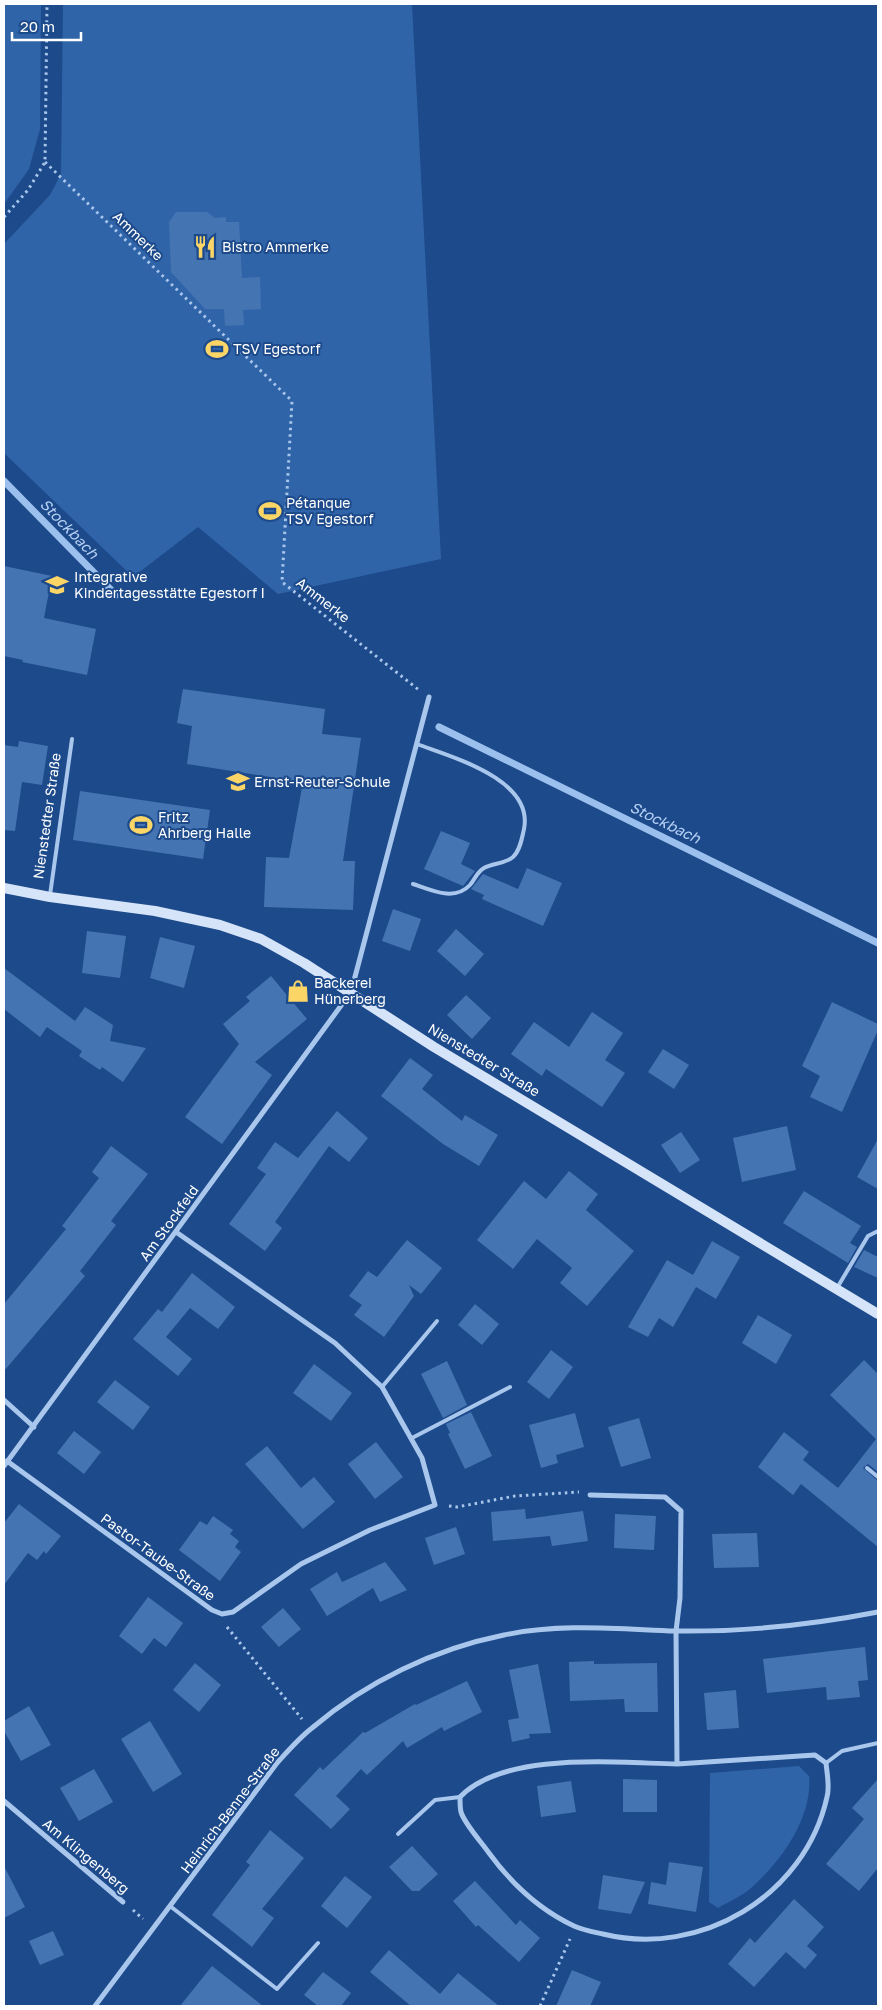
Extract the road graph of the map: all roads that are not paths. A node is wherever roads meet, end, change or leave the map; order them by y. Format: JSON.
{"nodes":[{"id":1,"x":429,"y":697,"type":"road end"},
{"id":2,"x":72,"y":739,"type":"dead end"},
{"id":3,"x":417,"y":744,"type":"junction"},
{"id":4,"x":413,"y":884,"type":"dead end"},
{"id":5,"x":4,"y":888,"type":"edge"},
{"id":6,"x":50,"y":897,"type":"junction"},
{"id":7,"x":351,"y":992,"type":"junction"},
{"id":8,"x":878,"y":1231,"type":"edge"},
{"id":9,"x":176,"y":1232,"type":"junction"},
{"id":10,"x":837,"y":1288,"type":"junction"},
{"id":11,"x":878,"y":1314,"type":"edge"},
{"id":12,"x":437,"y":1321,"type":"dead end"},
{"id":13,"x":382,"y":1387,"type":"junction"},
{"id":14,"x":510,"y":1387,"type":"dead end"},
{"id":15,"x":4,"y":1400,"type":"edge"},
{"id":16,"x":34,"y":1427,"type":"junction"},
{"id":17,"x":412,"y":1438,"type":"junction"},
{"id":18,"x":6,"y":1464,"type":"edge"},
{"id":19,"x":867,"y":1468,"type":"dead end"},
{"id":20,"x":878,"y":1477,"type":"edge"},
{"id":21,"x":590,"y":1495,"type":"road end"},
{"id":22,"x":878,"y":1612,"type":"edge"},
{"id":23,"x":676,"y":1631,"type":"junction"},
{"id":24,"x":878,"y":1744,"type":"edge"},
{"id":25,"x":826,"y":1763,"type":"junction"},
{"id":26,"x":677,"y":1764,"type":"junction"},
{"id":27,"x":460,"y":1797,"type":"junction"},
{"id":28,"x":4,"y":1801,"type":"edge"},
{"id":29,"x":398,"y":1834,"type":"dead end"},
{"id":30,"x":123,"y":1902,"type":"road end"},
{"id":31,"x":170,"y":1906,"type":"junction"},
{"id":32,"x":318,"y":1943,"type":"dead end"},
{"id":33,"x":95,"y":2006,"type":"edge"}],
"edges":[{"from":1,"to":3,"type":"street"},
{"from":2,"to":6,"type":"lane","name":"Nienstedter Straße"},
{"from":3,"to":4,"type":"lane"},
{"from":3,"to":7,"type":"street"},
{"from":5,"to":6,"type":"main road","name":"Nienstedter Straße"},
{"from":6,"to":7,"type":"main road","name":"Nienstedter Straße"},
{"from":7,"to":9,"type":"street","name":"Am Stockfeld"},
{"from":7,"to":10,"type":"main road","name":"Nienstedter Straße"},
{"from":8,"to":10,"type":"lane"},
{"from":9,"to":13,"type":"street"},
{"from":9,"to":16,"type":"street","name":"Am Stockfeld"},
{"from":10,"to":11,"type":"main road","name":"Nienstedter Straße"},
{"from":12,"to":13,"type":"lane"},
{"from":13,"to":17,"type":"street"},
{"from":14,"to":17,"type":"lane"},
{"from":15,"to":16,"type":"street"},
{"from":16,"to":18,"type":"street","name":"Am Stockfeld"},
{"from":17,"to":18,"type":"street","name":"Pastor-Taube-Straße"},
{"from":19,"to":20,"type":"lane"},
{"from":21,"to":23,"type":"street"},
{"from":22,"to":23,"type":"street","name":"Heinrich-Benne-Straße"},
{"from":23,"to":26,"type":"street"},
{"from":23,"to":31,"type":"street","name":"Heinrich-Benne-Straße"},
{"from":24,"to":25,"type":"lane"},
{"from":25,"to":26,"type":"street"},
{"from":25,"to":27,"type":"street"},
{"from":26,"to":27,"type":"street"},
{"from":27,"to":29,"type":"lane"},
{"from":28,"to":30,"type":"street","name":"Am Klingenberg"},
{"from":31,"to":32,"type":"lane"},
{"from":31,"to":33,"type":"street","name":"Heinrich-Benne-Straße"}]}
